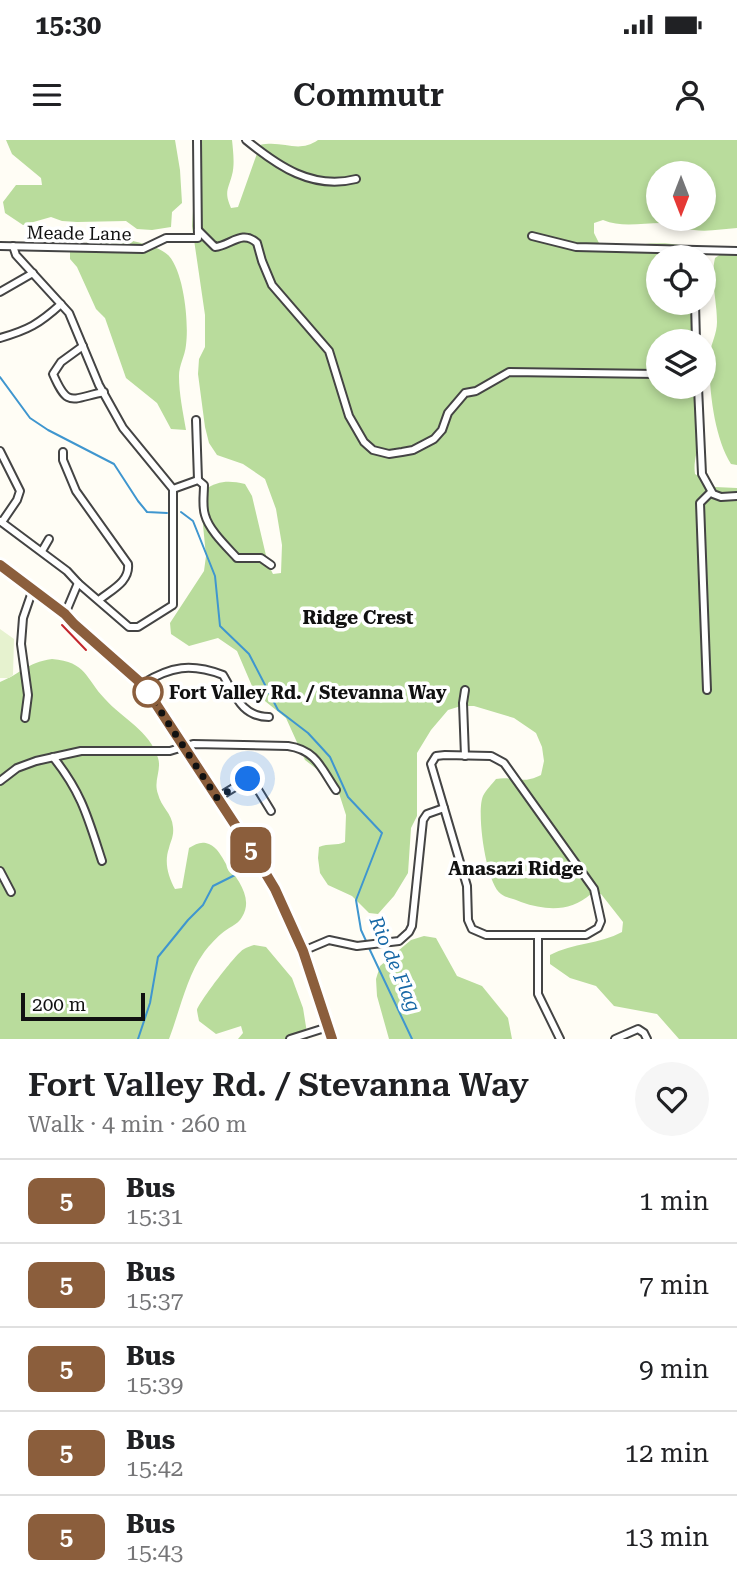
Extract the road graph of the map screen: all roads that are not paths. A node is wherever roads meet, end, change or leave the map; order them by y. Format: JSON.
{"nodes":[{"id":1,"x":197,"y":140,"type":"edge"},
{"id":2,"x":246,"y":140,"type":"edge"},
{"id":3,"x":356,"y":179,"type":"dead end"},
{"id":4,"x":198,"y":234,"type":"junction"},
{"id":5,"x":532,"y":236,"type":"dead end"},
{"id":6,"x":0,"y":246,"type":"edge"},
{"id":7,"x":13,"y":246,"type":"junction"},
{"id":8,"x":646,"y":251,"type":"edge"},
{"id":9,"x":737,"y":251,"type":"edge"},
{"id":10,"x":716,"y":253,"type":"edge"},
{"id":11,"x":33,"y":273,"type":"junction"},
{"id":12,"x":0,"y":292,"type":"edge"},
{"id":13,"x":61,"y":304,"type":"junction"},
{"id":14,"x":0,"y":338,"type":"edge"},
{"id":15,"x":83,"y":346,"type":"junction"},
{"id":16,"x":646,"y":374,"type":"edge"},
{"id":17,"x":104,"y":392,"type":"junction"},
{"id":18,"x":699,"y":399,"type":"edge"},
{"id":19,"x":196,"y":420,"type":"dead end"},
{"id":20,"x":0,"y":450,"type":"edge"},
{"id":21,"x":62,"y":452,"type":"dead end"},
{"id":22,"x":198,"y":480,"type":"junction"},
{"id":23,"x":173,"y":489,"type":"junction"},
{"id":24,"x":711,"y":492,"type":"junction"},
{"id":25,"x":737,"y":496,"type":"edge"},
{"id":26,"x":1,"y":521,"type":"edge"},
{"id":27,"x":50,"y":539,"type":"dead end"},
{"id":28,"x":42,"y":551,"type":"junction"},
{"id":29,"x":0,"y":565,"type":"edge"},
{"id":30,"x":271,"y":565,"type":"dead end"},
{"id":31,"x":78,"y":583,"type":"junction"},
{"id":32,"x":33,"y":589,"type":"junction"},
{"id":33,"x":99,"y":600,"type":"junction"},
{"id":34,"x":65,"y":614,"type":"junction"},
{"id":35,"x":142,"y":684,"type":"junction"},
{"id":36,"x":465,"y":690,"type":"dead end"},
{"id":37,"x":707,"y":690,"type":"dead end"},
{"id":38,"x":269,"y":717,"type":"dead end"},
{"id":39,"x":25,"y":718,"type":"dead end"},
{"id":40,"x":184,"y":746,"type":"junction"},
{"id":41,"x":465,"y":756,"type":"junction"},
{"id":42,"x":53,"y":757,"type":"junction"},
{"id":43,"x":0,"y":781,"type":"edge"},
{"id":44,"x":336,"y":790,"type":"dead end"},
{"id":45,"x":217,"y":798,"type":"junction"},
{"id":46,"x":444,"y":808,"type":"junction"},
{"id":47,"x":271,"y":811,"type":"dead end"},
{"id":48,"x":102,"y":861,"type":"dead end"},
{"id":49,"x":0,"y":871,"type":"edge"},
{"id":50,"x":11,"y":892,"type":"dead end"},
{"id":51,"x":538,"y":936,"type":"junction"},
{"id":52,"x":303,"y":951,"type":"junction"},
{"id":53,"x":328,"y":1027,"type":"junction"},
{"id":54,"x":290,"y":1039,"type":"edge"},
{"id":55,"x":332,"y":1039,"type":"edge"},
{"id":56,"x":560,"y":1039,"type":"edge"},
{"id":57,"x":615,"y":1039,"type":"edge"},
{"id":58,"x":647,"y":1039,"type":"edge"}],
"edges":[{"from":1,"to":4,"type":"street"},
{"from":2,"to":3,"type":"street"},
{"from":4,"to":7,"type":"street","name":"Meade Lane"},
{"from":4,"to":16,"type":"street"},
{"from":5,"to":8,"type":"street"},
{"from":6,"to":7,"type":"street","name":"Meade Lane"},
{"from":7,"to":11,"type":"street"},
{"from":9,"to":10,"type":"street"},
{"from":11,"to":12,"type":"street"},
{"from":11,"to":13,"type":"street"},
{"from":13,"to":14,"type":"street"},
{"from":13,"to":15,"type":"street"},
{"from":15,"to":17,"type":"street"},
{"from":15,"to":17,"type":"street"},
{"from":17,"to":23,"type":"street"},
{"from":18,"to":24,"type":"street"},
{"from":19,"to":22,"type":"street"},
{"from":20,"to":26,"type":"street"},
{"from":21,"to":33,"type":"street"},
{"from":22,"to":23,"type":"street"},
{"from":22,"to":30,"type":"street"},
{"from":23,"to":33,"type":"street"},
{"from":24,"to":25,"type":"street"},
{"from":24,"to":37,"type":"street"},
{"from":26,"to":28,"type":"street"},
{"from":27,"to":28,"type":"street"},
{"from":28,"to":31,"type":"street"},
{"from":29,"to":32,"type":"main road"},
{"from":31,"to":33,"type":"street"},
{"from":31,"to":34,"type":"street"},
{"from":32,"to":34,"type":"main road"},
{"from":32,"to":39,"type":"street"},
{"from":34,"to":35,"type":"main road"},
{"from":35,"to":38,"type":"street"},
{"from":35,"to":40,"type":"main road"},
{"from":36,"to":41,"type":"street"},
{"from":40,"to":42,"type":"street"},
{"from":40,"to":44,"type":"street"},
{"from":40,"to":45,"type":"main road"},
{"from":41,"to":46,"type":"street"},
{"from":41,"to":51,"type":"street"},
{"from":42,"to":43,"type":"street"},
{"from":42,"to":48,"type":"street"},
{"from":45,"to":47,"type":"street"},
{"from":45,"to":52,"type":"main road"},
{"from":46,"to":51,"type":"street"},
{"from":46,"to":52,"type":"street"},
{"from":49,"to":50,"type":"street"},
{"from":51,"to":56,"type":"street"},
{"from":52,"to":53,"type":"main road"},
{"from":53,"to":54,"type":"street"},
{"from":53,"to":55,"type":"main road"},
{"from":57,"to":58,"type":"street"}]}
